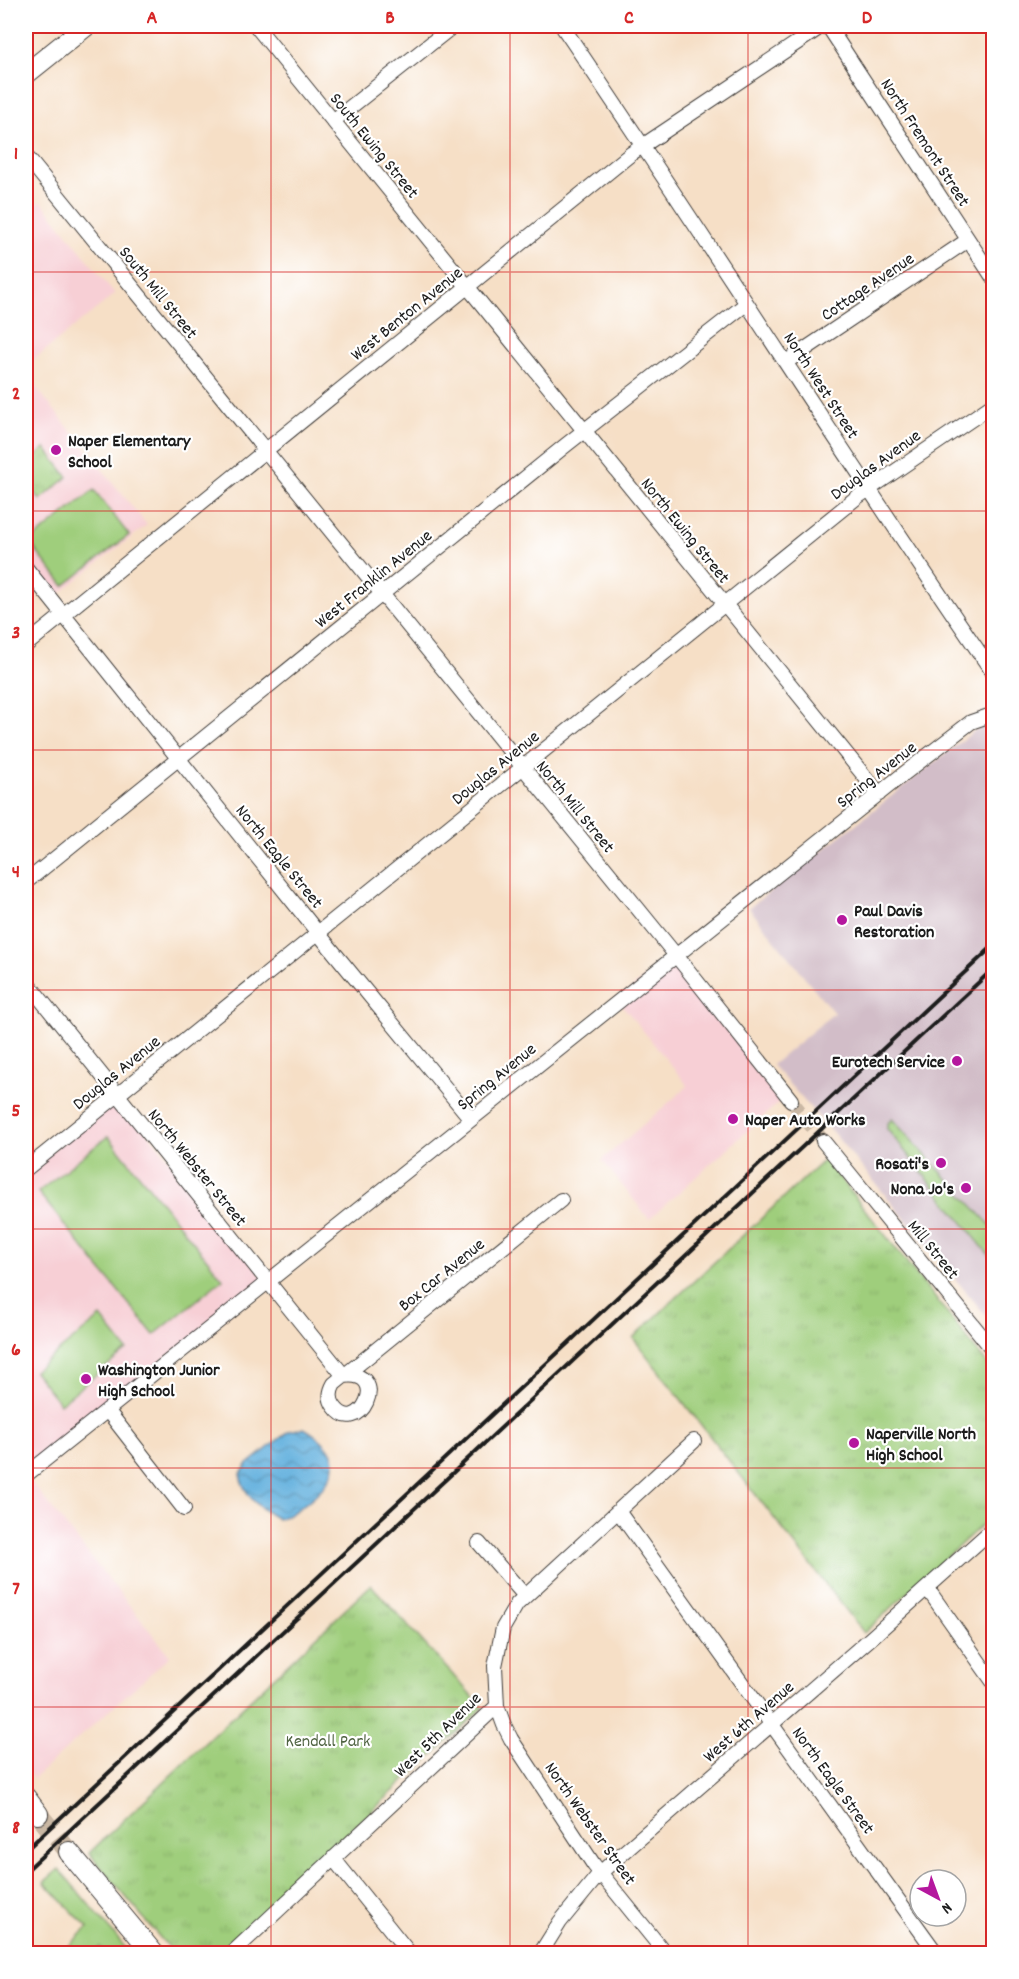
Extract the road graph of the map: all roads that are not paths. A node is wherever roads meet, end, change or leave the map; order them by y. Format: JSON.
{"nodes":[{"id":1,"x":86,"y":26,"type":"edge"},
{"id":2,"x":256,"y":26,"type":"edge"},
{"id":3,"x":453,"y":26,"type":"edge"},
{"id":4,"x":562,"y":26,"type":"edge"},
{"id":5,"x":822,"y":26,"type":"edge"},
{"id":6,"x":828,"y":26,"type":"edge"},
{"id":7,"x":26,"y":74,"type":"edge"},
{"id":8,"x":333,"y":121,"type":"junction"},
{"id":9,"x":643,"y":145,"type":"junction"},
{"id":10,"x":26,"y":156,"type":"edge"},
{"id":11,"x":968,"y":240,"type":"junction"},
{"id":12,"x":993,"y":279,"type":"edge"},
{"id":13,"x":467,"y":287,"type":"junction"},
{"id":14,"x":746,"y":304,"type":"junction"},
{"id":15,"x":786,"y":362,"type":"junction"},
{"id":16,"x":993,"y":404,"type":"edge"},
{"id":17,"x":584,"y":432,"type":"junction"},
{"id":18,"x":265,"y":450,"type":"junction"},
{"id":19,"x":868,"y":489,"type":"junction"},
{"id":20,"x":26,"y":568,"type":"edge"},
{"id":21,"x":381,"y":594,"type":"junction"},
{"id":22,"x":724,"y":605,"type":"junction"},
{"id":23,"x":63,"y":614,"type":"junction"},
{"id":24,"x":26,"y":645,"type":"edge"},
{"id":25,"x":993,"y":674,"type":"edge"},
{"id":26,"x":993,"y":714,"type":"edge"},
{"id":27,"x":178,"y":758,"type":"junction"},
{"id":28,"x":523,"y":768,"type":"junction"},
{"id":29,"x":879,"y":794,"type":"junction"},
{"id":30,"x":26,"y":882,"type":"edge"},
{"id":31,"x":318,"y":933,"type":"junction"},
{"id":32,"x":676,"y":956,"type":"junction"},
{"id":33,"x":26,"y":981,"type":"edge"},
{"id":34,"x":117,"y":1095,"type":"junction"},
{"id":35,"x":791,"y":1100,"type":"tunnel mouth"},
{"id":36,"x":471,"y":1119,"type":"junction"},
{"id":37,"x":823,"y":1141,"type":"tunnel mouth"},
{"id":38,"x":26,"y":1169,"type":"edge"},
{"id":39,"x":561,"y":1200,"type":"dead end"},
{"id":40,"x":268,"y":1282,"type":"junction"},
{"id":41,"x":993,"y":1351,"type":"edge"},
{"id":42,"x":344,"y":1377,"type":"joint"},
{"id":43,"x":107,"y":1410,"type":"junction"},
{"id":44,"x":694,"y":1441,"type":"dead end"},
{"id":45,"x":26,"y":1475,"type":"edge"},
{"id":46,"x":184,"y":1509,"type":"dead end"},
{"id":47,"x":618,"y":1511,"type":"junction"},
{"id":48,"x":993,"y":1528,"type":"edge"},
{"id":49,"x":479,"y":1543,"type":"dead end"},
{"id":50,"x":927,"y":1588,"type":"junction"},
{"id":51,"x":525,"y":1596,"type":"junction"},
{"id":52,"x":993,"y":1683,"type":"edge"},
{"id":53,"x":497,"y":1706,"type":"junction"},
{"id":54,"x":771,"y":1724,"type":"junction"},
{"id":55,"x":26,"y":1798,"type":"edge"},
{"id":56,"x":38,"y":1814,"type":"tunnel mouth"},
{"id":57,"x":69,"y":1852,"type":"tunnel mouth"},
{"id":58,"x":333,"y":1858,"type":"junction"},
{"id":59,"x":600,"y":1873,"type":"junction"},
{"id":60,"x":154,"y":1953,"type":"edge"},
{"id":61,"x":231,"y":1953,"type":"edge"},
{"id":62,"x":411,"y":1953,"type":"edge"},
{"id":63,"x":540,"y":1953,"type":"edge"},
{"id":64,"x":666,"y":1953,"type":"edge"},
{"id":65,"x":937,"y":1953,"type":"edge"}],
"edges":[{"from":1,"to":7,"type":"main road"},
{"from":2,"to":8,"type":"street","name":"South Ewing Street"},
{"from":3,"to":8,"type":"street"},
{"from":4,"to":9,"type":"street","name":"North West Street"},
{"from":5,"to":9,"type":"street","name":"West Benton Avenue"},
{"from":6,"to":11,"type":"street","name":"North Fremont Street"},
{"from":8,"to":13,"type":"street","name":"South Ewing Street"},
{"from":9,"to":13,"type":"street","name":"West Benton Avenue"},
{"from":9,"to":14,"type":"street","name":"North West Street"},
{"from":10,"to":18,"type":"street","name":"South Mill Street"},
{"from":11,"to":12,"type":"street","name":"North Fremont Street"},
{"from":11,"to":15,"type":"street","name":"Cottage Avenue"},
{"from":13,"to":17,"type":"street","name":"North Ewing Street"},
{"from":13,"to":18,"type":"street","name":"West Benton Avenue"},
{"from":14,"to":15,"type":"street","name":"North West Street"},
{"from":14,"to":17,"type":"street","name":"West Franklin Avenue"},
{"from":15,"to":19,"type":"street","name":"North West Street"},
{"from":16,"to":19,"type":"street","name":"Douglas Avenue"},
{"from":17,"to":21,"type":"street","name":"West Franklin Avenue"},
{"from":17,"to":22,"type":"street","name":"North Ewing Street"},
{"from":18,"to":21,"type":"street","name":"North Mill Street"},
{"from":18,"to":23,"type":"street","name":"West Benton Avenue"},
{"from":19,"to":22,"type":"street","name":"Douglas Avenue"},
{"from":19,"to":25,"type":"street","name":"North West Street"},
{"from":20,"to":23,"type":"street","name":"North Eagle Street"},
{"from":21,"to":27,"type":"street","name":"West Franklin Avenue"},
{"from":21,"to":28,"type":"street","name":"North Mill Street"},
{"from":22,"to":28,"type":"street","name":"Douglas Avenue"},
{"from":22,"to":29,"type":"street","name":"North Ewing Street"},
{"from":23,"to":24,"type":"street","name":"West Benton Avenue"},
{"from":23,"to":27,"type":"street","name":"North Eagle Street"},
{"from":26,"to":29,"type":"street","name":"Spring Avenue"},
{"from":27,"to":30,"type":"street","name":"West Franklin Avenue"},
{"from":27,"to":31,"type":"street","name":"North Eagle Street"},
{"from":28,"to":31,"type":"street","name":"Douglas Avenue"},
{"from":28,"to":32,"type":"street","name":"North Mill Street"},
{"from":29,"to":32,"type":"street","name":"Spring Avenue"},
{"from":31,"to":34,"type":"street","name":"Douglas Avenue"},
{"from":31,"to":36,"type":"street","name":"North Eagle Street"},
{"from":32,"to":35,"type":"street","name":"North Mill Street"},
{"from":32,"to":36,"type":"street","name":"Spring Avenue"},
{"from":33,"to":34,"type":"street","name":"North Webster Street"},
{"from":34,"to":38,"type":"street","name":"Douglas Avenue"},
{"from":34,"to":40,"type":"street","name":"North Webster Street"},
{"from":36,"to":40,"type":"street","name":"Spring Avenue"},
{"from":37,"to":41,"type":"street","name":"Mill Street"},
{"from":39,"to":42,"type":"street","name":"Box Car Avenue"},
{"from":40,"to":42,"type":"street","name":"North Webster Street"},
{"from":40,"to":43,"type":"street","name":"Spring Avenue"},
{"from":43,"to":45,"type":"street","name":"Spring Avenue"},
{"from":43,"to":46,"type":"street"},
{"from":44,"to":47,"type":"street","name":"West 5th Avenue"},
{"from":47,"to":51,"type":"street","name":"West 5th Avenue"},
{"from":47,"to":54,"type":"street","name":"North Eagle Street"},
{"from":48,"to":50,"type":"street","name":"West 6th Avenue"},
{"from":49,"to":51,"type":"street"},
{"from":50,"to":52,"type":"street"},
{"from":50,"to":54,"type":"street","name":"West 6th Avenue"},
{"from":51,"to":53,"type":"street","name":"West 5th Avenue"},
{"from":53,"to":58,"type":"street","name":"West 5th Avenue"},
{"from":53,"to":59,"type":"street","name":"North Webster Street"},
{"from":54,"to":59,"type":"street","name":"West 6th Avenue"},
{"from":54,"to":65,"type":"street","name":"North Eagle Street"},
{"from":55,"to":56,"type":"main road"},
{"from":57,"to":60,"type":"main road"},
{"from":58,"to":61,"type":"street","name":"West 5th Avenue"},
{"from":58,"to":62,"type":"street"},
{"from":59,"to":63,"type":"street","name":"West 6th Avenue"},
{"from":59,"to":64,"type":"street","name":"North Webster Street"}]}
